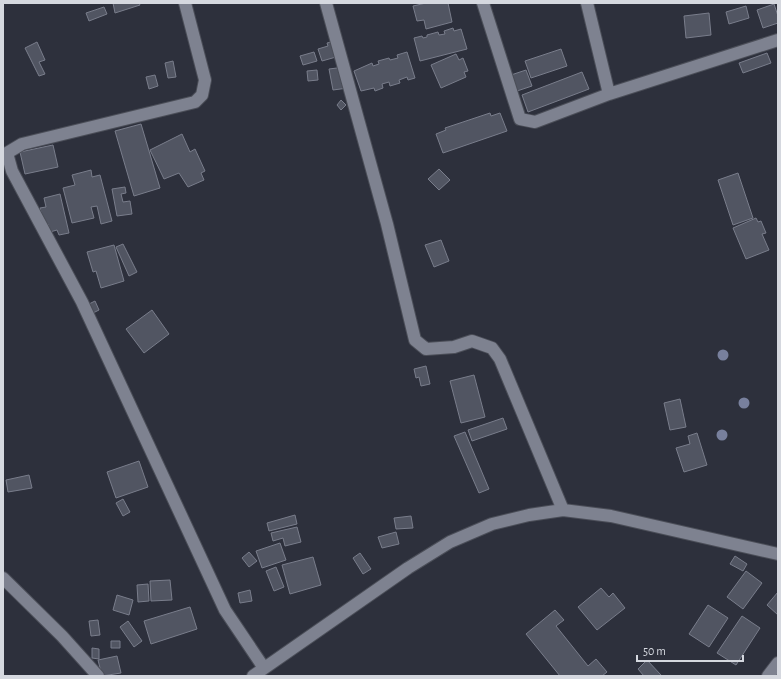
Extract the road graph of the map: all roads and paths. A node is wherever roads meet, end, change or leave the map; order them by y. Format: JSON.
{"nodes":[{"id":1,"x":185,"y":3,"type":"edge"},
{"id":2,"x":326,"y":3,"type":"edge"},
{"id":3,"x":483,"y":3,"type":"edge"},
{"id":4,"x":586,"y":3,"type":"edge"},
{"id":5,"x":778,"y":40,"type":"edge"},
{"id":6,"x":609,"y":94,"type":"junction"},
{"id":7,"x":5,"y":152,"type":"edge"},
{"id":8,"x":563,"y":510,"type":"junction"},
{"id":9,"x":778,"y":554,"type":"edge"},
{"id":10,"x":3,"y":578,"type":"edge"},
{"id":11,"x":778,"y":663,"type":"edge"},
{"id":12,"x":264,"y":668,"type":"junction"},
{"id":13,"x":98,"y":676,"type":"edge"},
{"id":14,"x":253,"y":676,"type":"edge"},
{"id":15,"x":768,"y":676,"type":"edge"}],
"edges":[{"from":1,"to":7,"type":"street"},
{"from":2,"to":8,"type":"street"},
{"from":3,"to":6,"type":"street"},
{"from":4,"to":6,"type":"street"},
{"from":5,"to":6,"type":"street"},
{"from":7,"to":12,"type":"street"},
{"from":8,"to":9,"type":"street"},
{"from":8,"to":12,"type":"street"},
{"from":10,"to":13,"type":"street"},
{"from":11,"to":15,"type":"street"},
{"from":12,"to":14,"type":"street"}]}
